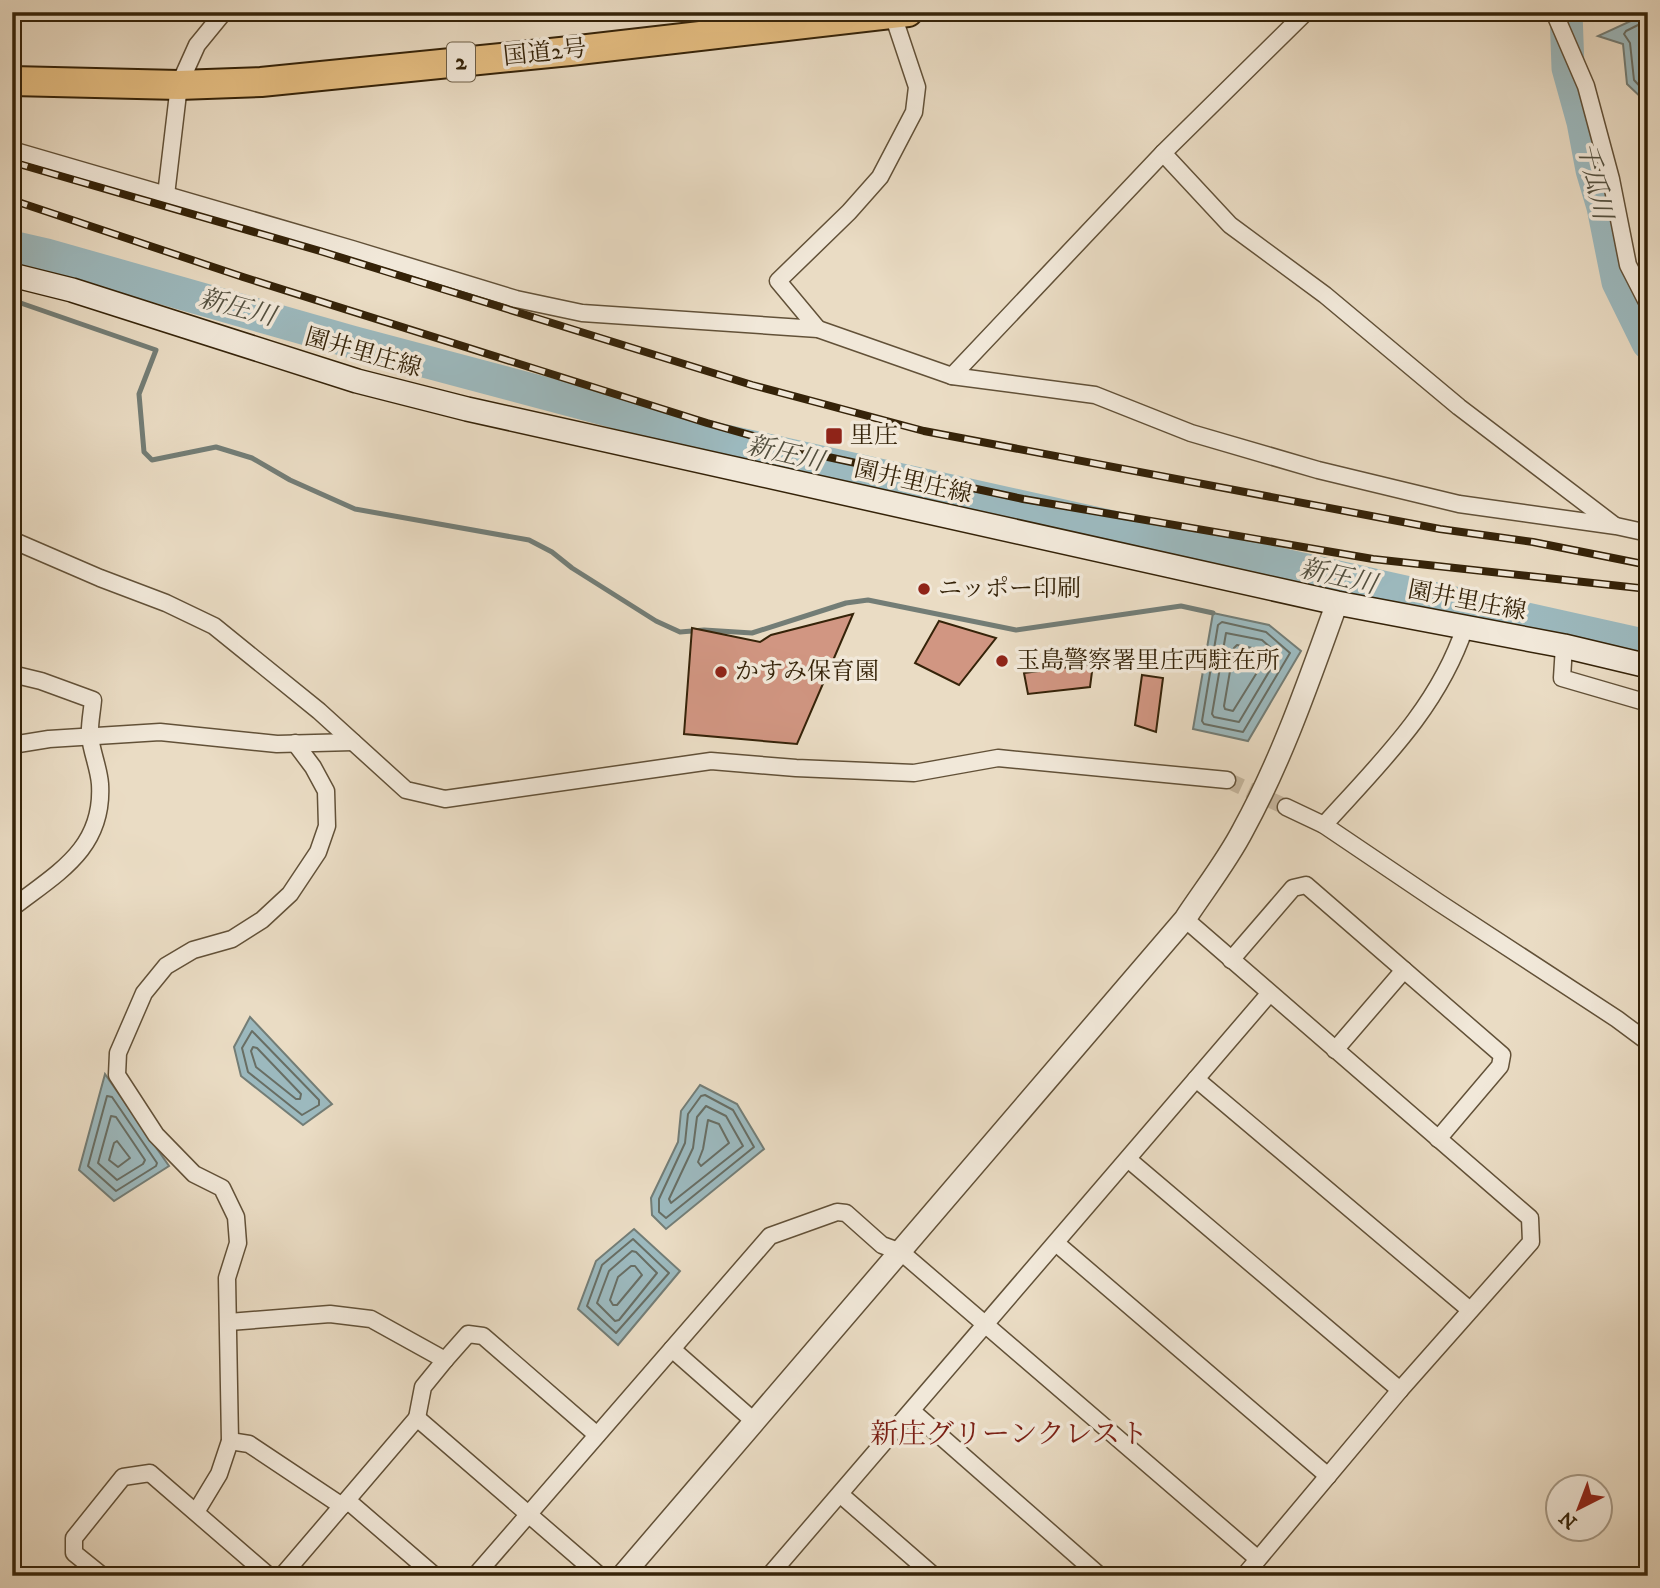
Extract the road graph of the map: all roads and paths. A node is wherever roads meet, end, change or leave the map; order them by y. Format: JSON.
{"nodes":[{"id":1,"x":224,"y":12,"type":"edge"},
{"id":2,"x":1306,"y":12,"type":"edge"},
{"id":3,"x":1554,"y":12,"type":"edge"},
{"id":4,"x":898,"y":13,"type":"edge"},
{"id":5,"x":12,"y":81,"type":"edge"},
{"id":6,"x":179,"y":85,"type":"junction"},
{"id":7,"x":12,"y":150,"type":"edge"},
{"id":8,"x":1163,"y":153,"type":"junction"},
{"id":9,"x":166,"y":195,"type":"junction"},
{"id":10,"x":12,"y":275,"type":"edge"},
{"id":11,"x":1648,"y":304,"type":"edge"},
{"id":12,"x":818,"y":329,"type":"junction"},
{"id":13,"x":952,"y":376,"type":"junction"},
{"id":14,"x":1616,"y":526,"type":"junction"},
{"id":15,"x":1648,"y":533,"type":"edge"},
{"id":16,"x":12,"y":540,"type":"edge"},
{"id":17,"x":1337,"y":603,"type":"junction"},
{"id":18,"x":1465,"y":627,"type":"junction"},
{"id":19,"x":1563,"y":646,"type":"junction"},
{"id":20,"x":1648,"y":666,"type":"edge"},
{"id":21,"x":12,"y":674,"type":"edge"},
{"id":22,"x":1648,"y":703,"type":"edge"},
{"id":23,"x":90,"y":736,"type":"junction"},
{"id":24,"x":353,"y":742,"type":"junction"},
{"id":25,"x":295,"y":743,"type":"junction"},
{"id":26,"x":12,"y":745,"type":"edge"},
{"id":27,"x":1227,"y":780,"type":"tunnel mouth"},
{"id":28,"x":1286,"y":807,"type":"tunnel mouth"},
{"id":29,"x":1324,"y":825,"type":"junction"},
{"id":30,"x":12,"y":908,"type":"edge"},
{"id":31,"x":1185,"y":919,"type":"junction"},
{"id":32,"x":1231,"y":960,"type":"junction"},
{"id":33,"x":1404,"y":970,"type":"junction"},
{"id":34,"x":1269,"y":994,"type":"junction"},
{"id":35,"x":1648,"y":1042,"type":"edge"},
{"id":36,"x":1335,"y":1050,"type":"junction"},
{"id":37,"x":1196,"y":1079,"type":"junction"},
{"id":38,"x":1438,"y":1139,"type":"junction"},
{"id":39,"x":1129,"y":1160,"type":"junction"},
{"id":40,"x":1056,"y":1243,"type":"junction"},
{"id":41,"x":901,"y":1252,"type":"junction"},
{"id":42,"x":1470,"y":1310,"type":"junction"},
{"id":43,"x":229,"y":1322,"type":"junction"},
{"id":44,"x":985,"y":1325,"type":"junction"},
{"id":45,"x":672,"y":1349,"type":"junction"},
{"id":46,"x":445,"y":1360,"type":"junction"},
{"id":47,"x":1400,"y":1390,"type":"junction"},
{"id":48,"x":912,"y":1411,"type":"junction"},
{"id":49,"x":417,"y":1418,"type":"junction"},
{"id":50,"x":755,"y":1422,"type":"junction"},
{"id":51,"x":597,"y":1435,"type":"junction"},
{"id":52,"x":230,"y":1441,"type":"junction"},
{"id":53,"x":1328,"y":1476,"type":"junction"},
{"id":54,"x":841,"y":1495,"type":"junction"},
{"id":55,"x":345,"y":1503,"type":"junction"},
{"id":56,"x":196,"y":1512,"type":"junction"},
{"id":57,"x":530,"y":1514,"type":"junction"},
{"id":58,"x":1258,"y":1559,"type":"junction"},
{"id":59,"x":100,"y":1575,"type":"edge"},
{"id":60,"x":269,"y":1576,"type":"edge"},
{"id":61,"x":282,"y":1576,"type":"edge"},
{"id":62,"x":435,"y":1576,"type":"edge"},
{"id":63,"x":475,"y":1576,"type":"edge"},
{"id":64,"x":600,"y":1576,"type":"edge"},
{"id":65,"x":622,"y":1576,"type":"edge"},
{"id":66,"x":769,"y":1576,"type":"edge"},
{"id":67,"x":934,"y":1576,"type":"edge"},
{"id":68,"x":1100,"y":1576,"type":"edge"},
{"id":69,"x":1244,"y":1576,"type":"edge"}],
"edges":[{"from":1,"to":6,"type":"street"},
{"from":2,"to":8,"type":"street"},
{"from":3,"to":11,"type":"street"},
{"from":4,"to":6,"type":"highway","name":"国道2号","number":"2"},
{"from":4,"to":12,"type":"street"},
{"from":5,"to":6,"type":"highway","name":"国道2号","number":"2"},
{"from":6,"to":9,"type":"street"},
{"from":7,"to":9,"type":"street"},
{"from":8,"to":13,"type":"street"},
{"from":8,"to":14,"type":"street"},
{"from":9,"to":12,"type":"street"},
{"from":10,"to":17,"type":"main road","name":"園井里庄線"},
{"from":12,"to":13,"type":"street"},
{"from":13,"to":14,"type":"street"},
{"from":14,"to":15,"type":"street"},
{"from":16,"to":24,"type":"street"},
{"from":17,"to":18,"type":"main road","name":"園井里庄線"},
{"from":17,"to":31,"type":"street"},
{"from":18,"to":19,"type":"main road","name":"園井里庄線"},
{"from":18,"to":29,"type":"street"},
{"from":19,"to":20,"type":"main road","name":"園井里庄線"},
{"from":19,"to":22,"type":"street"},
{"from":21,"to":23,"type":"street"},
{"from":23,"to":25,"type":"street"},
{"from":23,"to":26,"type":"street"},
{"from":23,"to":30,"type":"street"},
{"from":24,"to":25,"type":"street"},
{"from":24,"to":27,"type":"street"},
{"from":25,"to":43,"type":"street"},
{"from":28,"to":29,"type":"street"},
{"from":29,"to":35,"type":"street"},
{"from":31,"to":32,"type":"street"},
{"from":31,"to":41,"type":"street"},
{"from":32,"to":33,"type":"street"},
{"from":32,"to":34,"type":"street"},
{"from":33,"to":36,"type":"street"},
{"from":33,"to":38,"type":"street"},
{"from":34,"to":36,"type":"street"},
{"from":34,"to":37,"type":"street"},
{"from":36,"to":38,"type":"street"},
{"from":37,"to":39,"type":"street"},
{"from":37,"to":42,"type":"street"},
{"from":38,"to":42,"type":"street"},
{"from":39,"to":40,"type":"street"},
{"from":39,"to":47,"type":"street"},
{"from":40,"to":44,"type":"street"},
{"from":40,"to":53,"type":"street"},
{"from":41,"to":44,"type":"street"},
{"from":41,"to":45,"type":"street"},
{"from":41,"to":50,"type":"street"},
{"from":42,"to":47,"type":"street"},
{"from":43,"to":46,"type":"street"},
{"from":43,"to":52,"type":"street"},
{"from":44,"to":48,"type":"street"},
{"from":44,"to":58,"type":"street"},
{"from":45,"to":50,"type":"street"},
{"from":45,"to":51,"type":"street"},
{"from":46,"to":49,"type":"street"},
{"from":46,"to":51,"type":"street"},
{"from":47,"to":53,"type":"street"},
{"from":48,"to":54,"type":"street"},
{"from":48,"to":68,"type":"street"},
{"from":49,"to":55,"type":"street"},
{"from":49,"to":57,"type":"street"},
{"from":50,"to":65,"type":"street"},
{"from":51,"to":57,"type":"street"},
{"from":52,"to":55,"type":"street"},
{"from":52,"to":56,"type":"street"},
{"from":53,"to":58,"type":"street"},
{"from":54,"to":66,"type":"street"},
{"from":54,"to":67,"type":"street"},
{"from":55,"to":61,"type":"street"},
{"from":55,"to":62,"type":"street"},
{"from":56,"to":59,"type":"street"},
{"from":56,"to":60,"type":"street"},
{"from":57,"to":63,"type":"street"},
{"from":57,"to":64,"type":"street"},
{"from":58,"to":69,"type":"street"}]}
